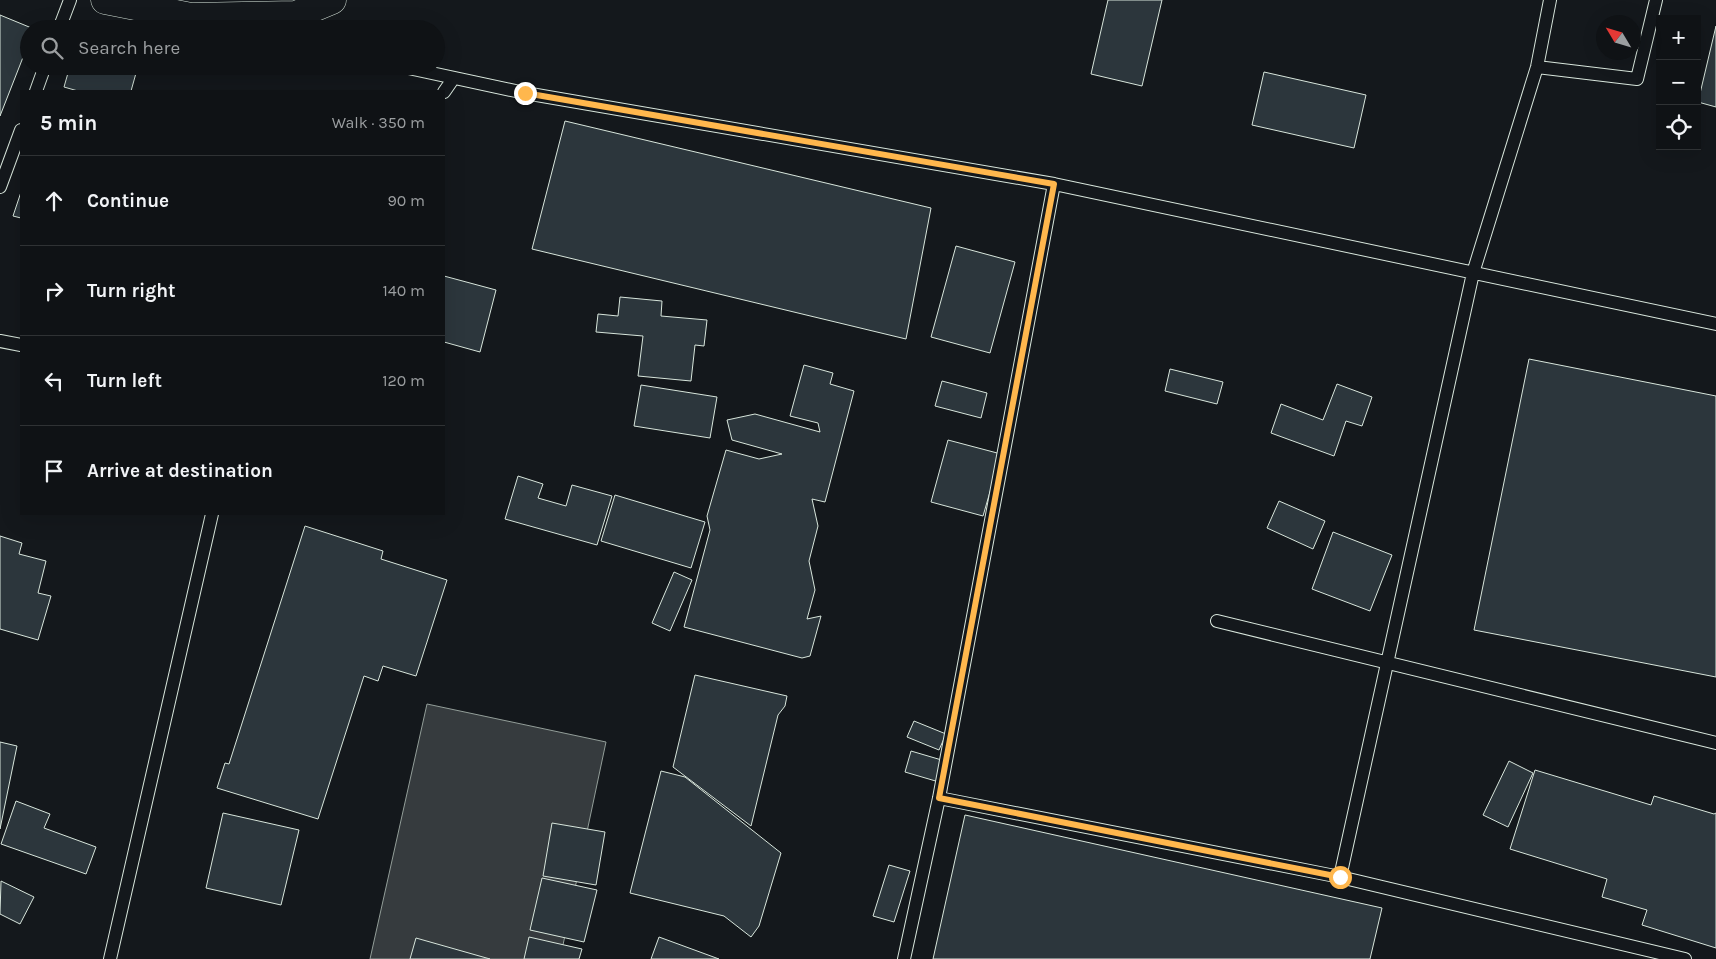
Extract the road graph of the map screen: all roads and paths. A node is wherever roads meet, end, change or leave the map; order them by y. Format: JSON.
{"nodes":[{"id":1,"x":70,"y":0,"type":"edge"},
{"id":2,"x":105,"y":0,"type":"edge"},
{"id":3,"x":332,"y":0,"type":"edge"},
{"id":4,"x":1550,"y":0,"type":"edge"},
{"id":5,"x":1656,"y":0,"type":"edge"},
{"id":6,"x":302,"y":15,"type":"edge"},
{"id":7,"x":62,"y":20,"type":"edge"},
{"id":8,"x":1536,"y":67,"type":"junction"},
{"id":9,"x":42,"y":75,"type":"edge"},
{"id":10,"x":436,"y":75,"type":"edge"},
{"id":11,"x":453,"y":79,"type":"junction"},
{"id":12,"x":36,"y":90,"type":"edge"},
{"id":13,"x":445,"y":91,"type":"edge"},
{"id":14,"x":20,"y":133,"type":"edge"},
{"id":15,"x":1054,"y":184,"type":"junction"},
{"id":16,"x":0,"y":187,"type":"edge"},
{"id":17,"x":1473,"y":272,"type":"junction"},
{"id":18,"x":1716,"y":324,"type":"edge"},
{"id":19,"x":0,"y":341,"type":"edge"},
{"id":20,"x":20,"y":345,"type":"edge"},
{"id":21,"x":212,"y":515,"type":"edge"},
{"id":22,"x":1217,"y":621,"type":"dead end"},
{"id":23,"x":1388,"y":664,"type":"junction"},
{"id":24,"x":1716,"y":743,"type":"edge"},
{"id":25,"x":939,"y":798,"type":"junction"},
{"id":26,"x":1340,"y":877,"type":"junction"},
{"id":27,"x":110,"y":959,"type":"edge"},
{"id":28,"x":904,"y":959,"type":"edge"},
{"id":29,"x":1685,"y":959,"type":"edge"}],
"edges":[{"from":1,"to":7,"type":"lane"},
{"from":2,"to":6,"type":"main road"},
{"from":3,"to":6,"type":"main road"},
{"from":4,"to":8,"type":"lane"},
{"from":5,"to":8,"type":"lane"},
{"from":8,"to":17,"type":"lane"},
{"from":9,"to":12,"type":"lane"},
{"from":10,"to":11,"type":"lane"},
{"from":11,"to":13,"type":"lane"},
{"from":11,"to":15,"type":"lane"},
{"from":14,"to":16,"type":"lane"},
{"from":15,"to":17,"type":"lane"},
{"from":15,"to":25,"type":"lane"},
{"from":17,"to":18,"type":"lane"},
{"from":17,"to":23,"type":"lane"},
{"from":19,"to":20,"type":"lane"},
{"from":21,"to":27,"type":"lane"},
{"from":22,"to":23,"type":"lane"},
{"from":23,"to":24,"type":"lane"},
{"from":23,"to":26,"type":"lane"},
{"from":25,"to":26,"type":"lane"},
{"from":25,"to":28,"type":"lane"},
{"from":26,"to":29,"type":"lane"}]}
